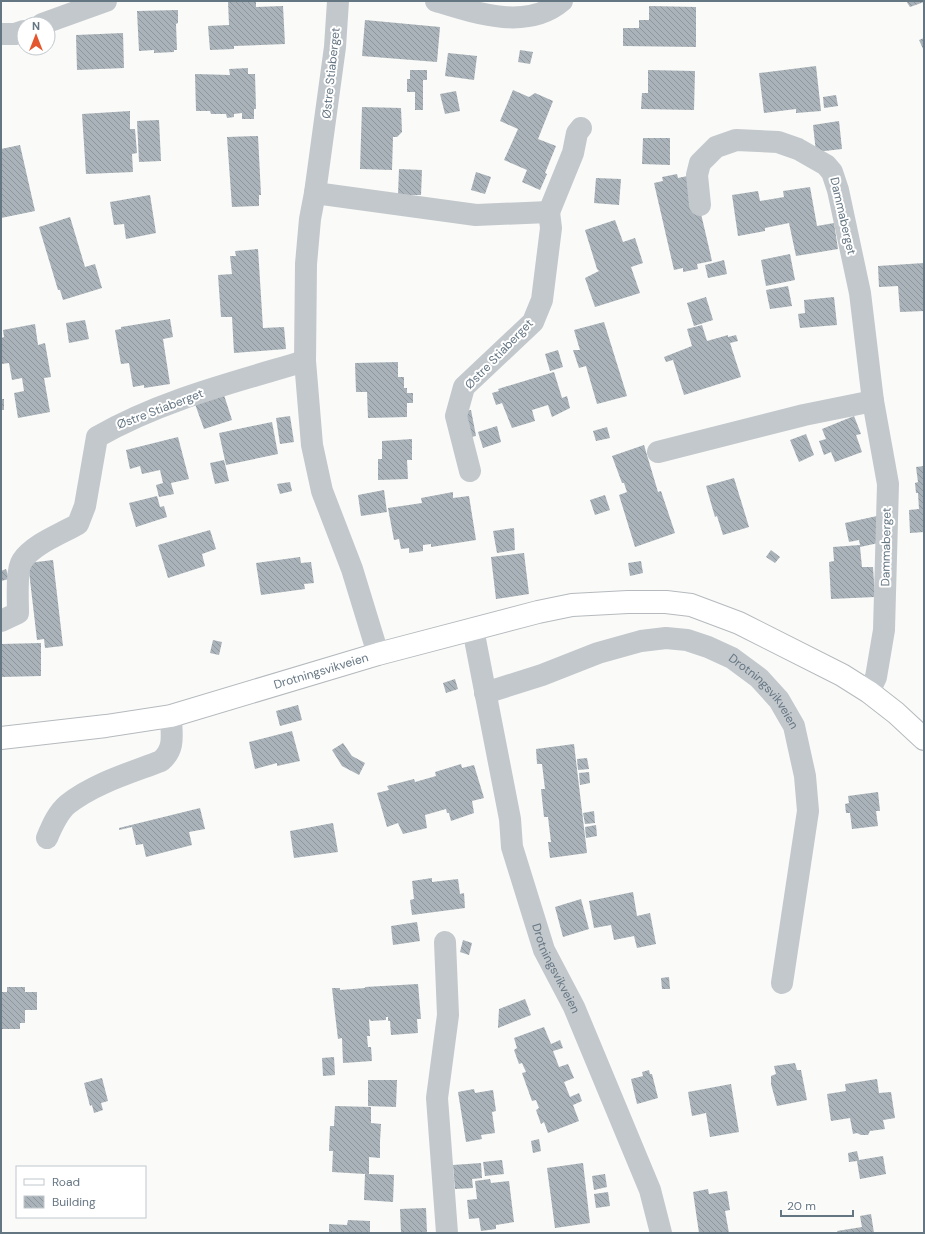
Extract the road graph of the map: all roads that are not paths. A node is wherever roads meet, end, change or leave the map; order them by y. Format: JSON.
{"nodes":[{"id":1,"x":106,"y":1,"type":"edge"},
{"id":2,"x":338,"y":1,"type":"edge"},
{"id":3,"x":436,"y":1,"type":"edge"},
{"id":4,"x":562,"y":1,"type":"edge"},
{"id":5,"x":56,"y":19,"type":"edge"},
{"id":6,"x":1,"y":34,"type":"edge"},
{"id":7,"x":16,"y":34,"type":"edge"},
{"id":8,"x":581,"y":128,"type":"dead end"},
{"id":9,"x":315,"y":193,"type":"junction"},
{"id":10,"x":700,"y":205,"type":"dead end"},
{"id":11,"x":549,"y":212,"type":"junction"},
{"id":12,"x":305,"y":360,"type":"junction"},
{"id":13,"x":873,"y":401,"type":"junction"},
{"id":14,"x":658,"y":452,"type":"dead end"},
{"id":15,"x":470,"y":471,"type":"dead end"},
{"id":16,"x":1,"y":621,"type":"edge"},
{"id":17,"x":473,"y":629,"type":"junction"},
{"id":18,"x":378,"y":654,"type":"junction"},
{"id":19,"x":869,"y":692,"type":"junction"},
{"id":20,"x":485,"y":693,"type":"junction"},
{"id":21,"x":171,"y":716,"type":"junction"},
{"id":22,"x":1,"y":738,"type":"edge"},
{"id":23,"x":924,"y":739,"type":"edge"},
{"id":24,"x":47,"y":838,"type":"dead end"},
{"id":25,"x":444,"y":942,"type":"dead end"},
{"id":26,"x":782,"y":983,"type":"dead end"},
{"id":27,"x":447,"y":1233,"type":"edge"},
{"id":28,"x":661,"y":1233,"type":"edge"}],
"edges":[{"from":1,"to":5,"type":"street"},
{"from":2,"to":9,"type":"street","name":"Østre Stiaberget"},
{"from":3,"to":4,"type":"street"},
{"from":6,"to":7,"type":"street"},
{"from":8,"to":11,"type":"street","name":"Østre Stiaberget"},
{"from":9,"to":11,"type":"street"},
{"from":9,"to":12,"type":"street","name":"Østre Stiaberget"},
{"from":10,"to":13,"type":"street","name":"Dammaberget"},
{"from":11,"to":15,"type":"street","name":"Østre Stiaberget"},
{"from":12,"to":16,"type":"street","name":"Østre Stiaberget"},
{"from":12,"to":18,"type":"street","name":"Østre Stiaberget"},
{"from":13,"to":14,"type":"street"},
{"from":13,"to":19,"type":"street","name":"Dammaberget"},
{"from":17,"to":18,"type":"main road","name":"Drotningsvikveien"},
{"from":17,"to":19,"type":"main road","name":"Drotningsvikveien"},
{"from":17,"to":20,"type":"street","name":"Drotningsvikveien"},
{"from":18,"to":21,"type":"main road","name":"Drotningsvikveien"},
{"from":19,"to":23,"type":"main road","name":"Drotningsvikveien"},
{"from":20,"to":26,"type":"street","name":"Drotningsvikveien"},
{"from":20,"to":28,"type":"street","name":"Drotningsvikveien"},
{"from":21,"to":22,"type":"main road","name":"Drotningsvikveien"},
{"from":21,"to":24,"type":"street"},
{"from":25,"to":27,"type":"street"}]}
